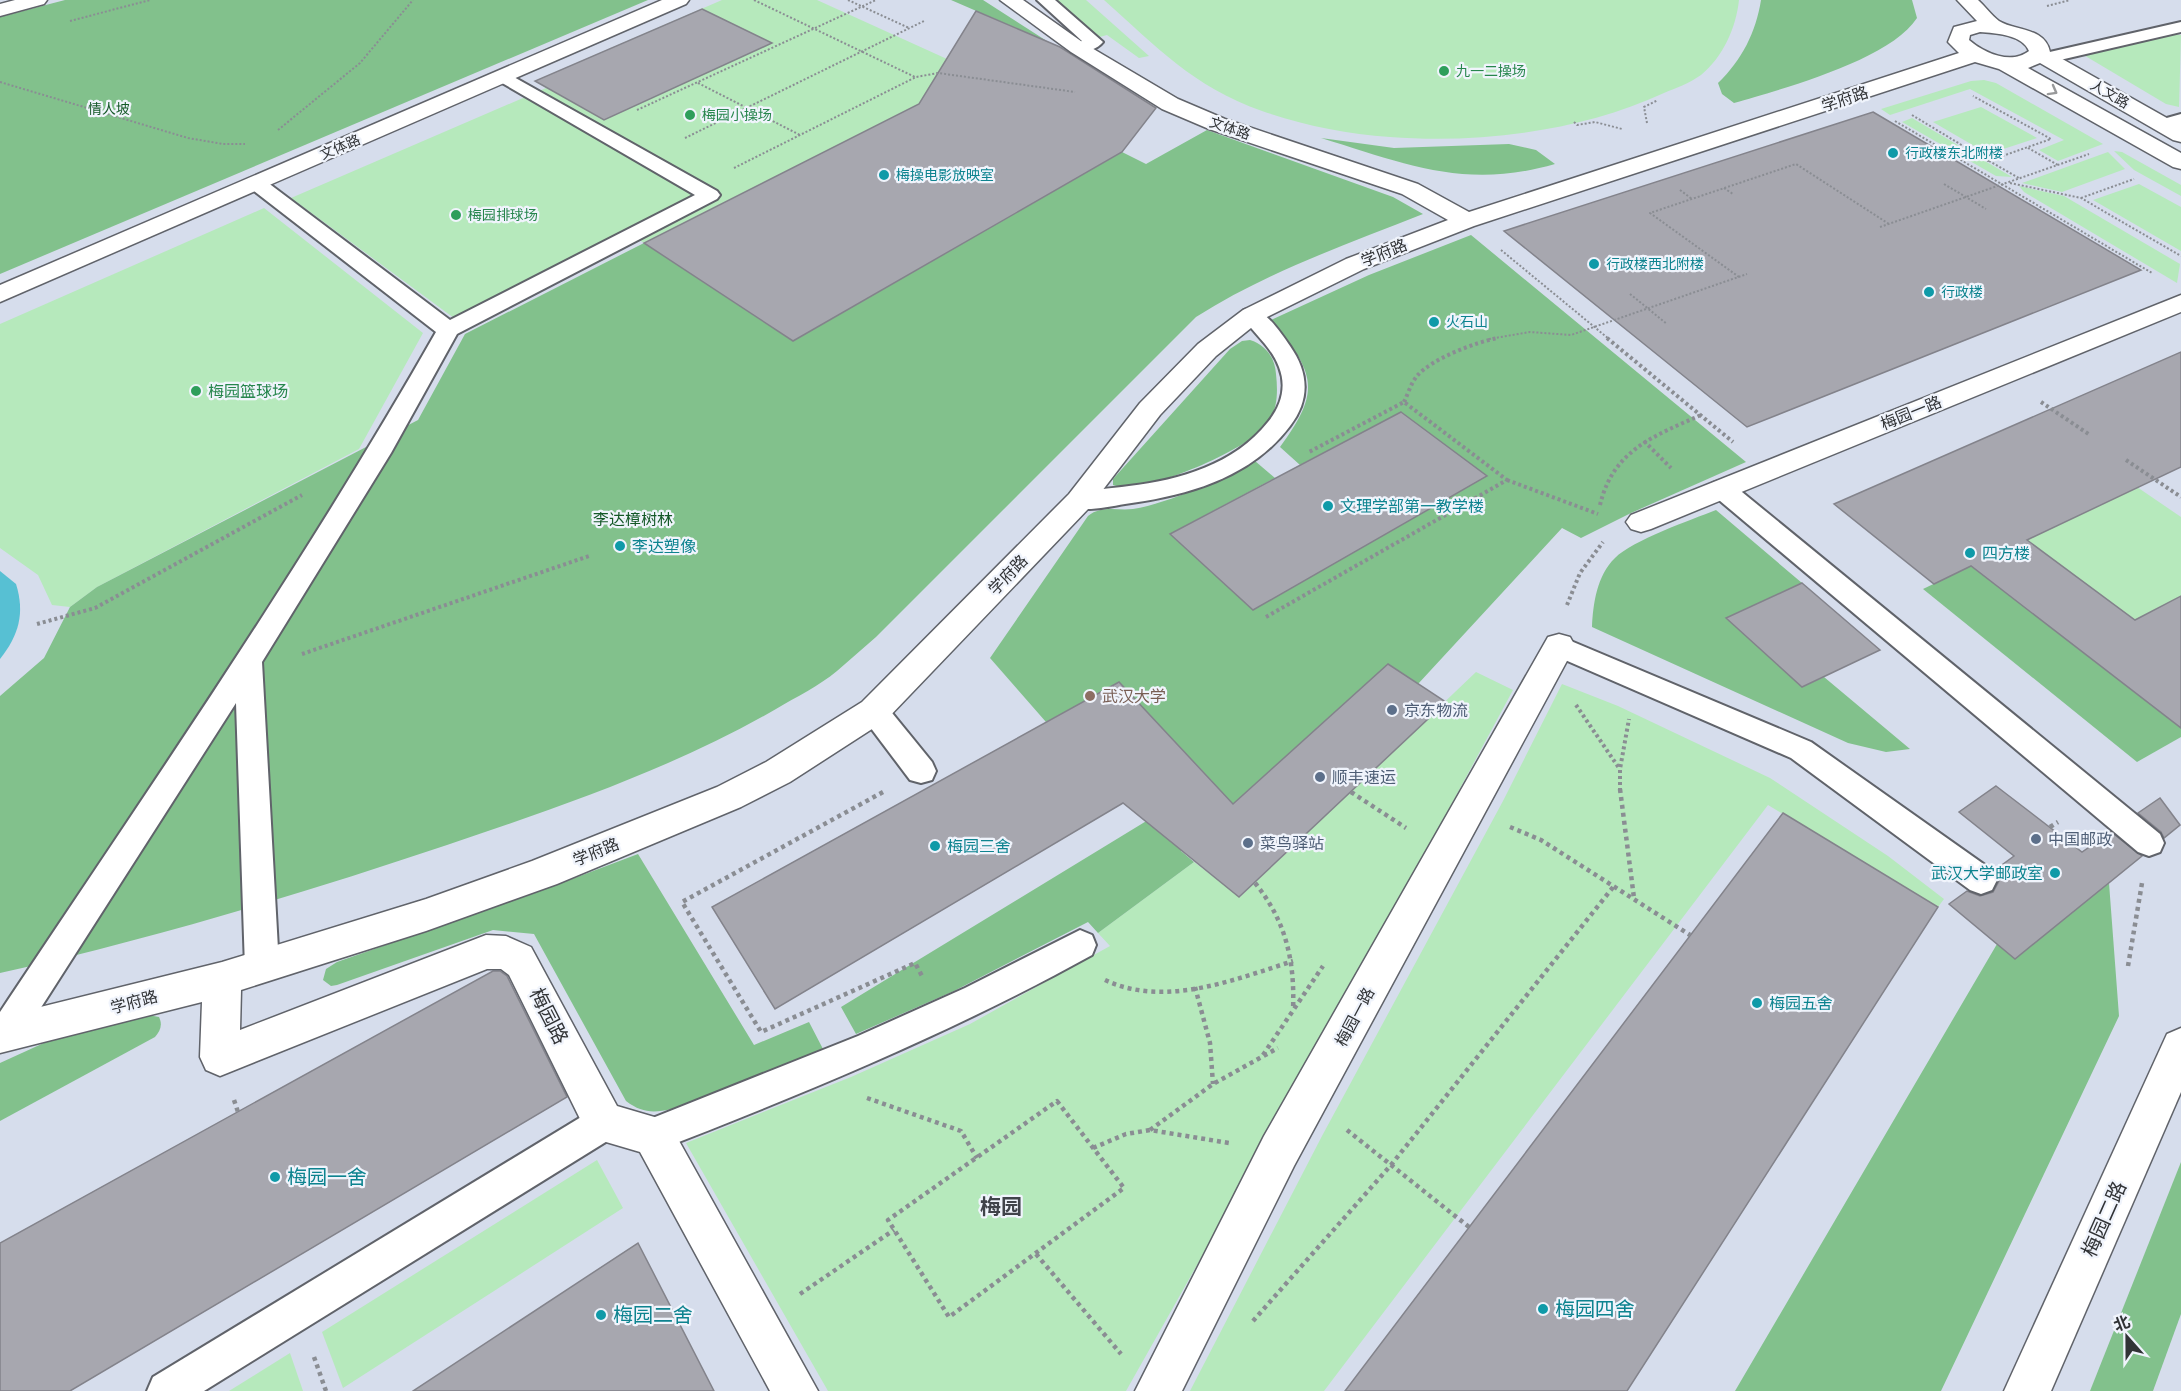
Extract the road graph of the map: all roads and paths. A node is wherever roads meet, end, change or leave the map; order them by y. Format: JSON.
{"nodes":[{"id":1,"x":37,"y":0,"type":"edge"},
{"id":2,"x":150,"y":0,"type":"edge"},
{"id":3,"x":413,"y":0,"type":"edge"},
{"id":4,"x":679,"y":0,"type":"edge"},
{"id":5,"x":754,"y":0,"type":"edge"},
{"id":6,"x":848,"y":0,"type":"edge"},
{"id":7,"x":876,"y":0,"type":"edge"},
{"id":8,"x":1010,"y":0,"type":"edge"},
{"id":9,"x":1045,"y":0,"type":"edge"},
{"id":10,"x":1967,"y":0,"type":"edge"},
{"id":11,"x":862,"y":7,"type":"junction"},
{"id":12,"x":0,"y":10,"type":"edge"},
{"id":13,"x":924,"y":21,"type":"dead end"},
{"id":14,"x":64,"y":23,"type":"dead end"},
{"id":15,"x":1994,"y":27,"type":"junction"},
{"id":16,"x":2181,"y":27,"type":"edge"},
{"id":17,"x":909,"y":28,"type":"junction"},
{"id":18,"x":814,"y":29,"type":"junction"},
{"id":19,"x":1078,"y":48,"type":"junction"},
{"id":20,"x":861,"y":52,"type":"junction"},
{"id":21,"x":2043,"y":56,"type":"junction"},
{"id":22,"x":1989,"y":58,"type":"junction"},
{"id":23,"x":503,"y":76,"type":"junction"},
{"id":24,"x":916,"y":77,"type":"junction"},
{"id":25,"x":0,"y":82,"type":"edge"},
{"id":26,"x":697,"y":83,"type":"junction"},
{"id":27,"x":1080,"y":93,"type":"dead end"},
{"id":28,"x":1970,"y":94,"type":"dead end"},
{"id":29,"x":1654,"y":98,"type":"dead end"},
{"id":30,"x":746,"y":108,"type":"junction"},
{"id":31,"x":1919,"y":110,"type":"dead end"},
{"id":32,"x":1647,"y":118,"type":"dead end"},
{"id":33,"x":1891,"y":119,"type":"dead end"},
{"id":34,"x":1574,"y":123,"type":"dead end"},
{"id":35,"x":2175,"y":126,"type":"edge"},
{"id":36,"x":1616,"y":127,"type":"dead end"},
{"id":37,"x":596,"y":130,"type":"junction"},
{"id":38,"x":800,"y":135,"type":"junction"},
{"id":39,"x":270,"y":137,"type":"dead end"},
{"id":40,"x":251,"y":144,"type":"dead end"},
{"id":41,"x":2027,"y":147,"type":"junction"},
{"id":42,"x":2097,"y":151,"type":"dead end"},
{"id":43,"x":644,"y":158,"type":"junction"},
{"id":44,"x":1988,"y":161,"type":"junction"},
{"id":45,"x":2181,"y":162,"type":"edge"},
{"id":46,"x":2058,"y":165,"type":"junction"},
{"id":47,"x":2138,"y":178,"type":"dead end"},
{"id":48,"x":2020,"y":179,"type":"junction"},
{"id":49,"x":2009,"y":182,"type":"junction"},
{"id":50,"x":256,"y":183,"type":"junction"},
{"id":51,"x":1944,"y":184,"type":"dead end"},
{"id":52,"x":2003,"y":185,"type":"junction"},
{"id":53,"x":696,"y":188,"type":"junction"},
{"id":54,"x":1724,"y":188,"type":"junction"},
{"id":55,"x":1733,"y":194,"type":"dead end"},
{"id":56,"x":1966,"y":197,"type":"junction"},
{"id":57,"x":2081,"y":198,"type":"junction"},
{"id":58,"x":1986,"y":209,"type":"dead end"},
{"id":59,"x":1466,"y":221,"type":"junction"},
{"id":60,"x":1889,"y":224,"type":"junction"},
{"id":61,"x":1880,"y":227,"type":"dead end"},
{"id":62,"x":1500,"y":249,"type":"dead end"},
{"id":63,"x":2181,"y":256,"type":"edge"},
{"id":64,"x":1747,"y":274,"type":"dead end"},
{"id":65,"x":1739,"y":277,"type":"junction"},
{"id":66,"x":2161,"y":278,"type":"dead end"},
{"id":67,"x":0,"y":294,"type":"edge"},
{"id":68,"x":1630,"y":294,"type":"dead end"},
{"id":69,"x":2181,"y":303,"type":"edge"},
{"id":70,"x":1648,"y":309,"type":"junction"},
{"id":71,"x":1252,"y":315,"type":"junction"},
{"id":72,"x":1667,"y":324,"type":"dead end"},
{"id":73,"x":1595,"y":327,"type":"junction"},
{"id":74,"x":448,"y":330,"type":"junction"},
{"id":75,"x":1404,"y":402,"type":"junction"},
{"id":76,"x":2041,"y":402,"type":"dead end"},
{"id":77,"x":1701,"y":415,"type":"junction"},
{"id":78,"x":2090,"y":435,"type":"dead end"},
{"id":79,"x":1738,"y":446,"type":"dead end"},
{"id":80,"x":1302,"y":456,"type":"dead end"},
{"id":81,"x":2126,"y":460,"type":"dead end"},
{"id":82,"x":1507,"y":480,"type":"junction"},
{"id":83,"x":1722,"y":489,"type":"junction"},
{"id":84,"x":306,"y":493,"type":"dead end"},
{"id":85,"x":2181,"y":497,"type":"edge"},
{"id":86,"x":1079,"y":501,"type":"junction"},
{"id":87,"x":1598,"y":514,"type":"junction"},
{"id":88,"x":1641,"y":522,"type":"joint"},
{"id":89,"x":1599,"y":524,"type":"dead end"},
{"id":90,"x":1599,"y":534,"type":"dead end"},
{"id":91,"x":1599,"y":544,"type":"junction"},
{"id":92,"x":589,"y":556,"type":"dead end"},
{"id":93,"x":1266,"y":617,"type":"dead end"},
{"id":94,"x":37,"y":624,"type":"dead end"},
{"id":95,"x":1554,"y":655,"type":"junction"},
{"id":96,"x":249,"y":667,"type":"junction"},
{"id":97,"x":874,"y":711,"type":"junction"},
{"id":98,"x":1630,"y":714,"type":"dead end"},
{"id":99,"x":1620,"y":769,"type":"junction"},
{"id":100,"x":921,"y":771,"type":"joint"},
{"id":101,"x":1351,"y":792,"type":"dead end"},
{"id":102,"x":1510,"y":827,"type":"dead end"},
{"id":103,"x":2149,"y":843,"type":"joint"},
{"id":104,"x":1446,"y":853,"type":"junction"},
{"id":105,"x":1981,"y":880,"type":"dead end"},
{"id":106,"x":1255,"y":883,"type":"dead end"},
{"id":107,"x":1614,"y":886,"type":"junction"},
{"id":108,"x":1634,"y":899,"type":"junction"},
{"id":109,"x":1690,"y":935,"type":"dead end"},
{"id":110,"x":1080,"y":945,"type":"joint"},
{"id":111,"x":1293,"y":961,"type":"junction"},
{"id":112,"x":915,"y":963,"type":"dead end"},
{"id":113,"x":2128,"y":966,"type":"dead end"},
{"id":114,"x":262,"y":967,"type":"junction"},
{"id":115,"x":222,"y":979,"type":"junction"},
{"id":116,"x":1195,"y":987,"type":"junction"},
{"id":117,"x":1293,"y":1010,"type":"dead end"},
{"id":118,"x":2,"y":1034,"type":"edge"},
{"id":119,"x":1284,"y":1046,"type":"dead end"},
{"id":120,"x":2181,"y":1047,"type":"edge"},
{"id":121,"x":843,"y":1060,"type":"junction"},
{"id":122,"x":1213,"y":1084,"type":"junction"},
{"id":123,"x":1309,"y":1101,"type":"junction"},
{"id":124,"x":604,"y":1123,"type":"junction"},
{"id":125,"x":1150,"y":1130,"type":"junction"},
{"id":126,"x":653,"y":1135,"type":"junction"},
{"id":127,"x":1092,"y":1148,"type":"junction"},
{"id":128,"x":1280,"y":1151,"type":"junction"},
{"id":129,"x":977,"y":1158,"type":"junction"},
{"id":130,"x":1390,"y":1165,"type":"junction"},
{"id":131,"x":1469,"y":1227,"type":"dead end"},
{"id":132,"x":894,"y":1230,"type":"junction"},
{"id":133,"x":1036,"y":1254,"type":"junction"},
{"id":134,"x":757,"y":1323,"type":"junction"},
{"id":135,"x":1245,"y":1330,"type":"dead end"},
{"id":136,"x":1122,"y":1356,"type":"dead end"},
{"id":137,"x":167,"y":1391,"type":"edge"},
{"id":138,"x":795,"y":1391,"type":"edge"},
{"id":139,"x":1158,"y":1391,"type":"edge"},
{"id":140,"x":2027,"y":1391,"type":"edge"}],
"edges":[{"from":1,"to":12,"type":"street"},
{"from":2,"to":14,"type":"path"},
{"from":3,"to":39,"type":"path"},
{"from":4,"to":23,"type":"street","name":"文体路"},
{"from":5,"to":18,"type":"path"},
{"from":6,"to":11,"type":"path"},
{"from":7,"to":11,"type":"path"},
{"from":8,"to":19,"type":"street","name":"文体路"},
{"from":9,"to":19,"type":"lane"},
{"from":10,"to":15,"type":"street"},
{"from":11,"to":17,"type":"path"},
{"from":11,"to":18,"type":"path"},
{"from":13,"to":17,"type":"path"},
{"from":15,"to":21,"type":"street","name":"人文路"},
{"from":15,"to":22,"type":"street"},
{"from":16,"to":21,"type":"lane"},
{"from":17,"to":20,"type":"path"},
{"from":18,"to":20,"type":"path"},
{"from":18,"to":26,"type":"path"},
{"from":19,"to":59,"type":"street","name":"文体路"},
{"from":20,"to":24,"type":"path"},
{"from":20,"to":30,"type":"path"},
{"from":21,"to":22,"type":"street","name":"学府路"},
{"from":21,"to":35,"type":"street","name":"人文路"},
{"from":22,"to":45,"type":"street","one_way":true},
{"from":22,"to":59,"type":"street","name":"学府路"},
{"from":23,"to":37,"type":"lane"},
{"from":23,"to":50,"type":"street","name":"文体路"},
{"from":24,"to":27,"type":"path"},
{"from":24,"to":38,"type":"path"},
{"from":25,"to":40,"type":"path"},
{"from":26,"to":30,"type":"path"},
{"from":26,"to":37,"type":"path"},
{"from":28,"to":41,"type":"path"},
{"from":29,"to":32,"type":"path"},
{"from":30,"to":38,"type":"path"},
{"from":30,"to":43,"type":"path"},
{"from":31,"to":44,"type":"path"},
{"from":33,"to":52,"type":"path"},
{"from":34,"to":36,"type":"path"},
{"from":37,"to":43,"type":"lane"},
{"from":38,"to":53,"type":"path"},
{"from":41,"to":44,"type":"path"},
{"from":41,"to":46,"type":"path"},
{"from":42,"to":46,"type":"path"},
{"from":43,"to":53,"type":"lane"},
{"from":44,"to":48,"type":"path"},
{"from":46,"to":48,"type":"path"},
{"from":47,"to":57,"type":"path"},
{"from":48,"to":49,"type":"path"},
{"from":49,"to":52,"type":"path"},
{"from":49,"to":57,"type":"path"},
{"from":50,"to":67,"type":"street","name":"文体路"},
{"from":50,"to":74,"type":"lane"},
{"from":51,"to":56,"type":"path"},
{"from":52,"to":56,"type":"path"},
{"from":52,"to":66,"type":"path"},
{"from":53,"to":74,"type":"lane"},
{"from":54,"to":55,"type":"path"},
{"from":54,"to":60,"type":"path"},
{"from":54,"to":65,"type":"path"},
{"from":56,"to":58,"type":"path"},
{"from":56,"to":60,"type":"path"},
{"from":57,"to":63,"type":"path"},
{"from":59,"to":71,"type":"street","name":"学府路"},
{"from":60,"to":61,"type":"path"},
{"from":62,"to":73,"type":"path"},
{"from":64,"to":65,"type":"path"},
{"from":65,"to":70,"type":"path"},
{"from":68,"to":70,"type":"path"},
{"from":69,"to":83,"type":"street","name":"梅园一路"},
{"from":70,"to":72,"type":"path"},
{"from":70,"to":73,"type":"path"},
{"from":71,"to":86,"type":"street","name":"学府路"},
{"from":71,"to":86,"type":"lane"},
{"from":73,"to":75,"type":"path"},
{"from":73,"to":77,"type":"path"},
{"from":74,"to":96,"type":"lane"},
{"from":75,"to":80,"type":"path"},
{"from":75,"to":82,"type":"path"},
{"from":76,"to":78,"type":"path"},
{"from":77,"to":79,"type":"path"},
{"from":77,"to":87,"type":"path"},
{"from":81,"to":85,"type":"path"},
{"from":82,"to":87,"type":"path"},
{"from":82,"to":93,"type":"path"},
{"from":83,"to":88,"type":"street","name":"梅园一路"},
{"from":83,"to":103,"type":"lane"},
{"from":84,"to":94,"type":"path"},
{"from":86,"to":97,"type":"street","name":"学府路"},
{"from":87,"to":89,"type":"path"},
{"from":88,"to":91,"type":"path"},
{"from":90,"to":91,"type":"path"},
{"from":91,"to":95,"type":"path"},
{"from":92,"to":96,"type":"path"},
{"from":95,"to":99,"type":"path"},
{"from":95,"to":104,"type":"street","name":"梅园一路"},
{"from":95,"to":105,"type":"lane"},
{"from":96,"to":114,"type":"lane"},
{"from":96,"to":118,"type":"lane"},
{"from":97,"to":100,"type":"lane"},
{"from":97,"to":114,"type":"street","name":"学府路"},
{"from":98,"to":99,"type":"path"},
{"from":99,"to":108,"type":"path"},
{"from":100,"to":112,"type":"path"},
{"from":101,"to":104,"type":"path"},
{"from":102,"to":107,"type":"path"},
{"from":103,"to":113,"type":"path"},
{"from":104,"to":123,"type":"street","name":"梅园一路"},
{"from":106,"to":111,"type":"path"},
{"from":107,"to":108,"type":"path"},
{"from":107,"to":130,"type":"path"},
{"from":108,"to":109,"type":"path"},
{"from":110,"to":116,"type":"path"},
{"from":110,"to":121,"type":"lane"},
{"from":111,"to":116,"type":"path"},
{"from":111,"to":117,"type":"path"},
{"from":114,"to":115,"type":"street","name":"学府路"},
{"from":115,"to":118,"type":"street","name":"学府路"},
{"from":115,"to":124,"type":"street","name":"梅园路"},
{"from":116,"to":122,"type":"path"},
{"from":119,"to":122,"type":"path"},
{"from":120,"to":140,"type":"street","name":"梅园二路"},
{"from":121,"to":126,"type":"lane"},
{"from":121,"to":129,"type":"path"},
{"from":122,"to":125,"type":"path"},
{"from":123,"to":128,"type":"street","name":"梅园一路"},
{"from":123,"to":130,"type":"path"},
{"from":124,"to":126,"type":"street"},
{"from":124,"to":137,"type":"lane"},
{"from":125,"to":127,"type":"path"},
{"from":125,"to":128,"type":"path"},
{"from":126,"to":134,"type":"street"},
{"from":127,"to":129,"type":"path"},
{"from":127,"to":133,"type":"path"},
{"from":128,"to":139,"type":"street","name":"梅园一路"},
{"from":129,"to":132,"type":"path"},
{"from":130,"to":131,"type":"path"},
{"from":130,"to":135,"type":"path"},
{"from":132,"to":133,"type":"path"},
{"from":132,"to":134,"type":"path"},
{"from":133,"to":136,"type":"path"},
{"from":134,"to":138,"type":"street"}]}
